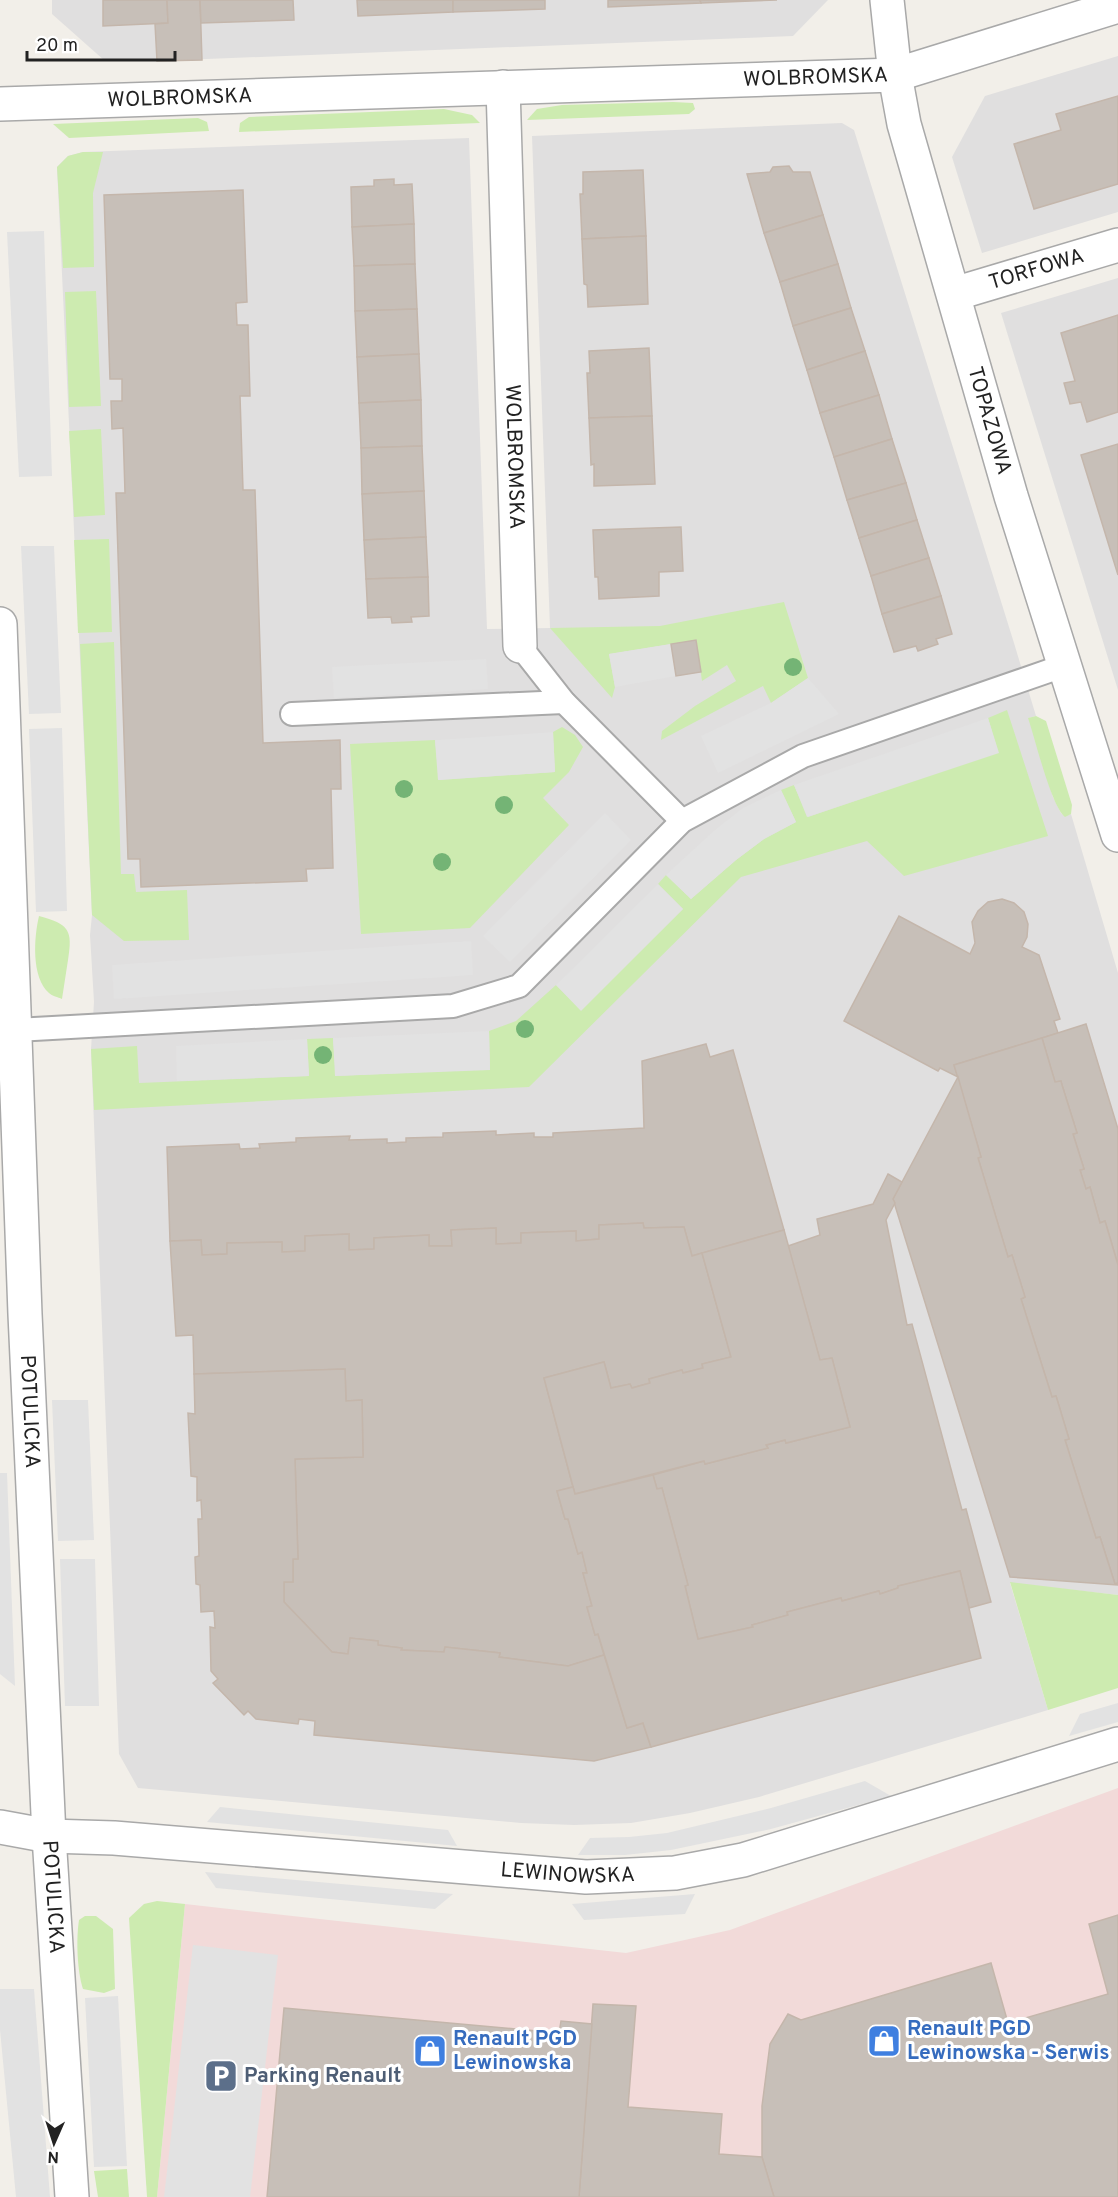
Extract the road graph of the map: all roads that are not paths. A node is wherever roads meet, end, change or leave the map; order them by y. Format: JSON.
{"nodes":[{"id":1,"x":887,"y":0,"type":"edge"},
{"id":2,"x":1118,"y":6,"type":"edge"},
{"id":3,"x":896,"y":75,"type":"junction"},
{"id":4,"x":503,"y":87,"type":"junction"},
{"id":5,"x":0,"y":104,"type":"edge"},
{"id":6,"x":1118,"y":245,"type":"edge"},
{"id":7,"x":954,"y":294,"type":"junction"},
{"id":8,"x":0,"y":624,"type":"edge"},
{"id":9,"x":520,"y":646,"type":"joint"},
{"id":10,"x":1063,"y":666,"type":"junction"},
{"id":11,"x":564,"y":702,"type":"junction"},
{"id":12,"x":292,"y":714,"type":"dead end"},
{"id":13,"x":682,"y":821,"type":"junction"},
{"id":14,"x":1118,"y":835,"type":"edge"},
{"id":15,"x":16,"y":1030,"type":"junction"},
{"id":16,"x":1118,"y":1744,"type":"edge"},
{"id":17,"x":0,"y":1827,"type":"edge"},
{"id":18,"x":49,"y":1836,"type":"junction"},
{"id":19,"x":72,"y":2197,"type":"edge"}],
"edges":[{"from":1,"to":3,"type":"street","name":"TOPAZOWA"},
{"from":2,"to":3,"type":"street","name":"WOLBROMSKA"},
{"from":3,"to":4,"type":"street","name":"WOLBROMSKA"},
{"from":3,"to":7,"type":"street","name":"TOPAZOWA"},
{"from":4,"to":5,"type":"street","name":"WOLBROMSKA"},
{"from":4,"to":9,"type":"street","name":"WOLBROMSKA"},
{"from":6,"to":7,"type":"street","name":"TORFOWA"},
{"from":7,"to":10,"type":"street","name":"TOPAZOWA"},
{"from":8,"to":15,"type":"street","name":"POTULICKA"},
{"from":9,"to":11,"type":"lane"},
{"from":10,"to":13,"type":"lane"},
{"from":10,"to":14,"type":"street","name":"TOPAZOWA"},
{"from":11,"to":12,"type":"lane"},
{"from":11,"to":13,"type":"lane"},
{"from":13,"to":15,"type":"lane"},
{"from":15,"to":18,"type":"street","name":"POTULICKA"},
{"from":16,"to":18,"type":"street","name":"LEWINOWSKA"},
{"from":17,"to":18,"type":"street","name":"LEWINOWSKA"},
{"from":18,"to":19,"type":"street","name":"POTULICKA"}]}
